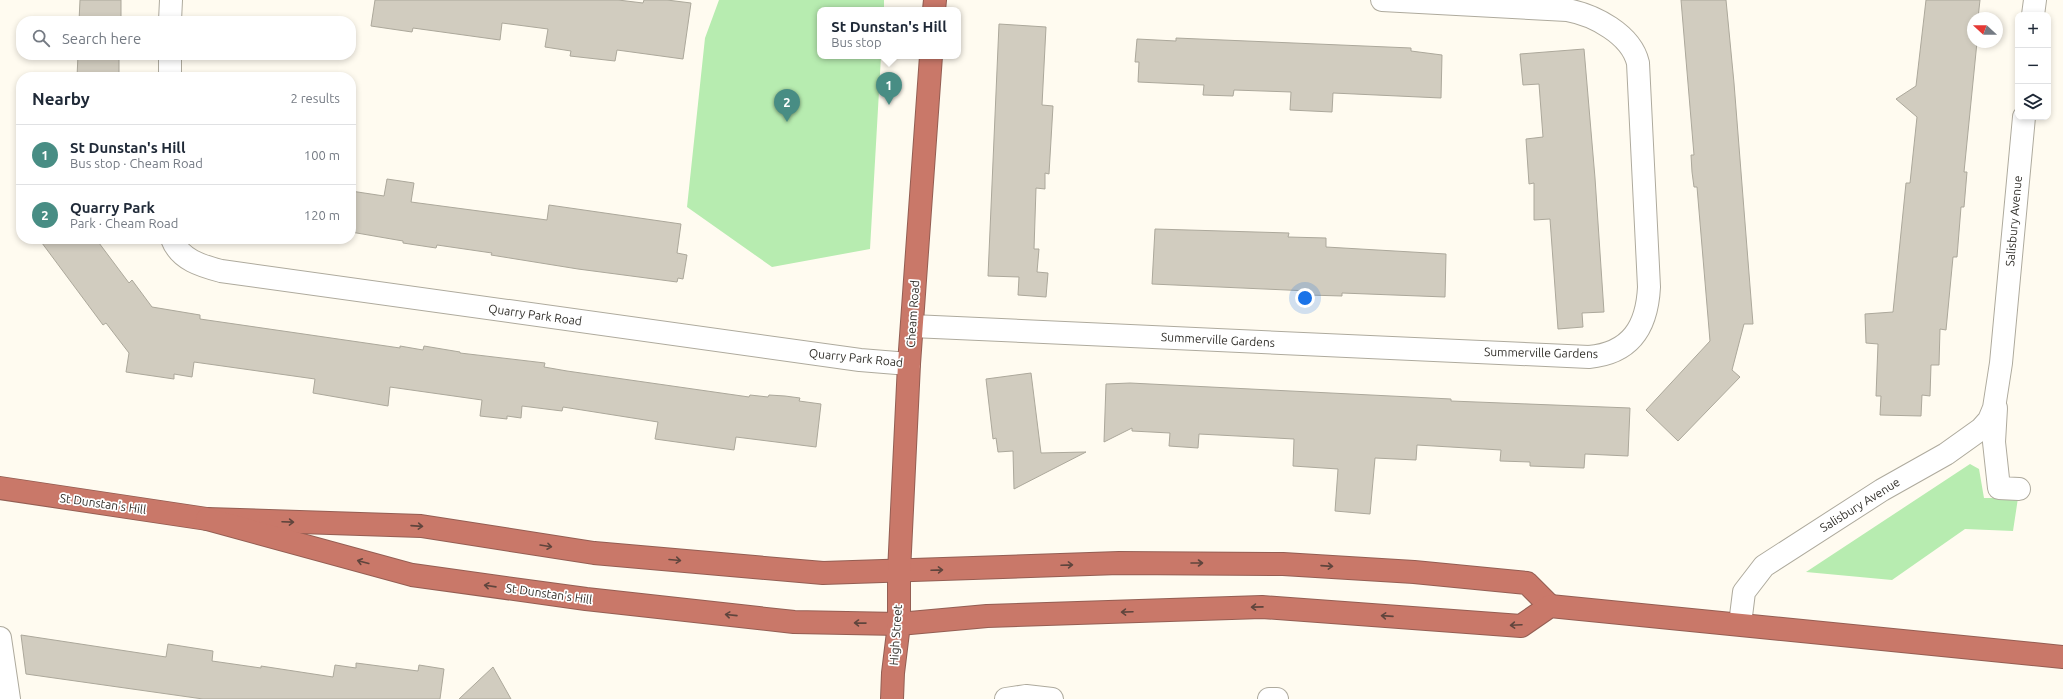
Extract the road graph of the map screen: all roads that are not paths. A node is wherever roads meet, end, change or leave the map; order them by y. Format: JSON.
{"nodes":[{"id":1,"x":171,"y":0,"type":"edge"},
{"id":2,"x":1382,"y":0,"type":"edge"},
{"id":3,"x":2035,"y":0,"type":"edge"},
{"id":4,"x":2033,"y":12,"type":"edge"},
{"id":5,"x":170,"y":16,"type":"edge"},
{"id":6,"x":931,"y":59,"type":"edge"},
{"id":7,"x":170,"y":60,"type":"edge"},
{"id":8,"x":170,"y":72,"type":"edge"},
{"id":9,"x":2024,"y":120,"type":"edge"},
{"id":10,"x":174,"y":244,"type":"edge"},
{"id":11,"x":912,"y":326,"type":"junction"},
{"id":12,"x":909,"y":364,"type":"junction"},
{"id":13,"x":1997,"y":396,"type":"junction"},
{"id":14,"x":0,"y":488,"type":"edge"},
{"id":15,"x":2009,"y":489,"type":"dead end"},
{"id":16,"x":207,"y":519,"type":"junction"},
{"id":17,"x":898,"y":572,"type":"junction"},
{"id":18,"x":1550,"y":606,"type":"junction"},
{"id":19,"x":899,"y":624,"type":"junction"},
{"id":20,"x":1740,"y":624,"type":"junction"},
{"id":21,"x":0,"y":638,"type":"edge"},
{"id":22,"x":2063,"y":656,"type":"edge"},
{"id":23,"x":9,"y":699,"type":"edge"},
{"id":24,"x":892,"y":699,"type":"edge"},
{"id":25,"x":1006,"y":699,"type":"edge"},
{"id":26,"x":1052,"y":699,"type":"edge"},
{"id":27,"x":1270,"y":699,"type":"edge"},
{"id":28,"x":1277,"y":699,"type":"edge"}],
"edges":[{"from":1,"to":5,"type":"street"},
{"from":2,"to":11,"type":"street","name":"Summerville Gardens"},
{"from":3,"to":4,"type":"street"},
{"from":6,"to":11,"type":"highway","name":"Cheam Road"},
{"from":7,"to":8,"type":"street"},
{"from":9,"to":13,"type":"street","name":"Salisbury Avenue"},
{"from":10,"to":12,"type":"street","name":"Quarry Park Road"},
{"from":11,"to":12,"type":"highway","name":"Cheam Road"},
{"from":12,"to":17,"type":"highway","name":"Cheam Road"},
{"from":13,"to":15,"type":"street","name":"Salisbury Avenue"},
{"from":13,"to":20,"type":"street","name":"Salisbury Avenue"},
{"from":14,"to":16,"type":"highway","name":"St Dunstan's Hill"},
{"from":16,"to":17,"type":"highway","name":"St Dunstan's Hill","one_way":true},
{"from":19,"to":16,"type":"highway","name":"St Dunstan's Hill","one_way":true},
{"from":17,"to":18,"type":"highway","name":"St Dunstan's Hill","one_way":true},
{"from":17,"to":19,"type":"highway","name":"High Street"},
{"from":18,"to":19,"type":"highway","name":"St Dunstan's Hill","one_way":true},
{"from":18,"to":20,"type":"highway"},
{"from":19,"to":24,"type":"highway","name":"High Street"},
{"from":20,"to":22,"type":"highway"},
{"from":21,"to":23,"type":"street"},
{"from":25,"to":26,"type":"street"},
{"from":27,"to":28,"type":"street"}]}
